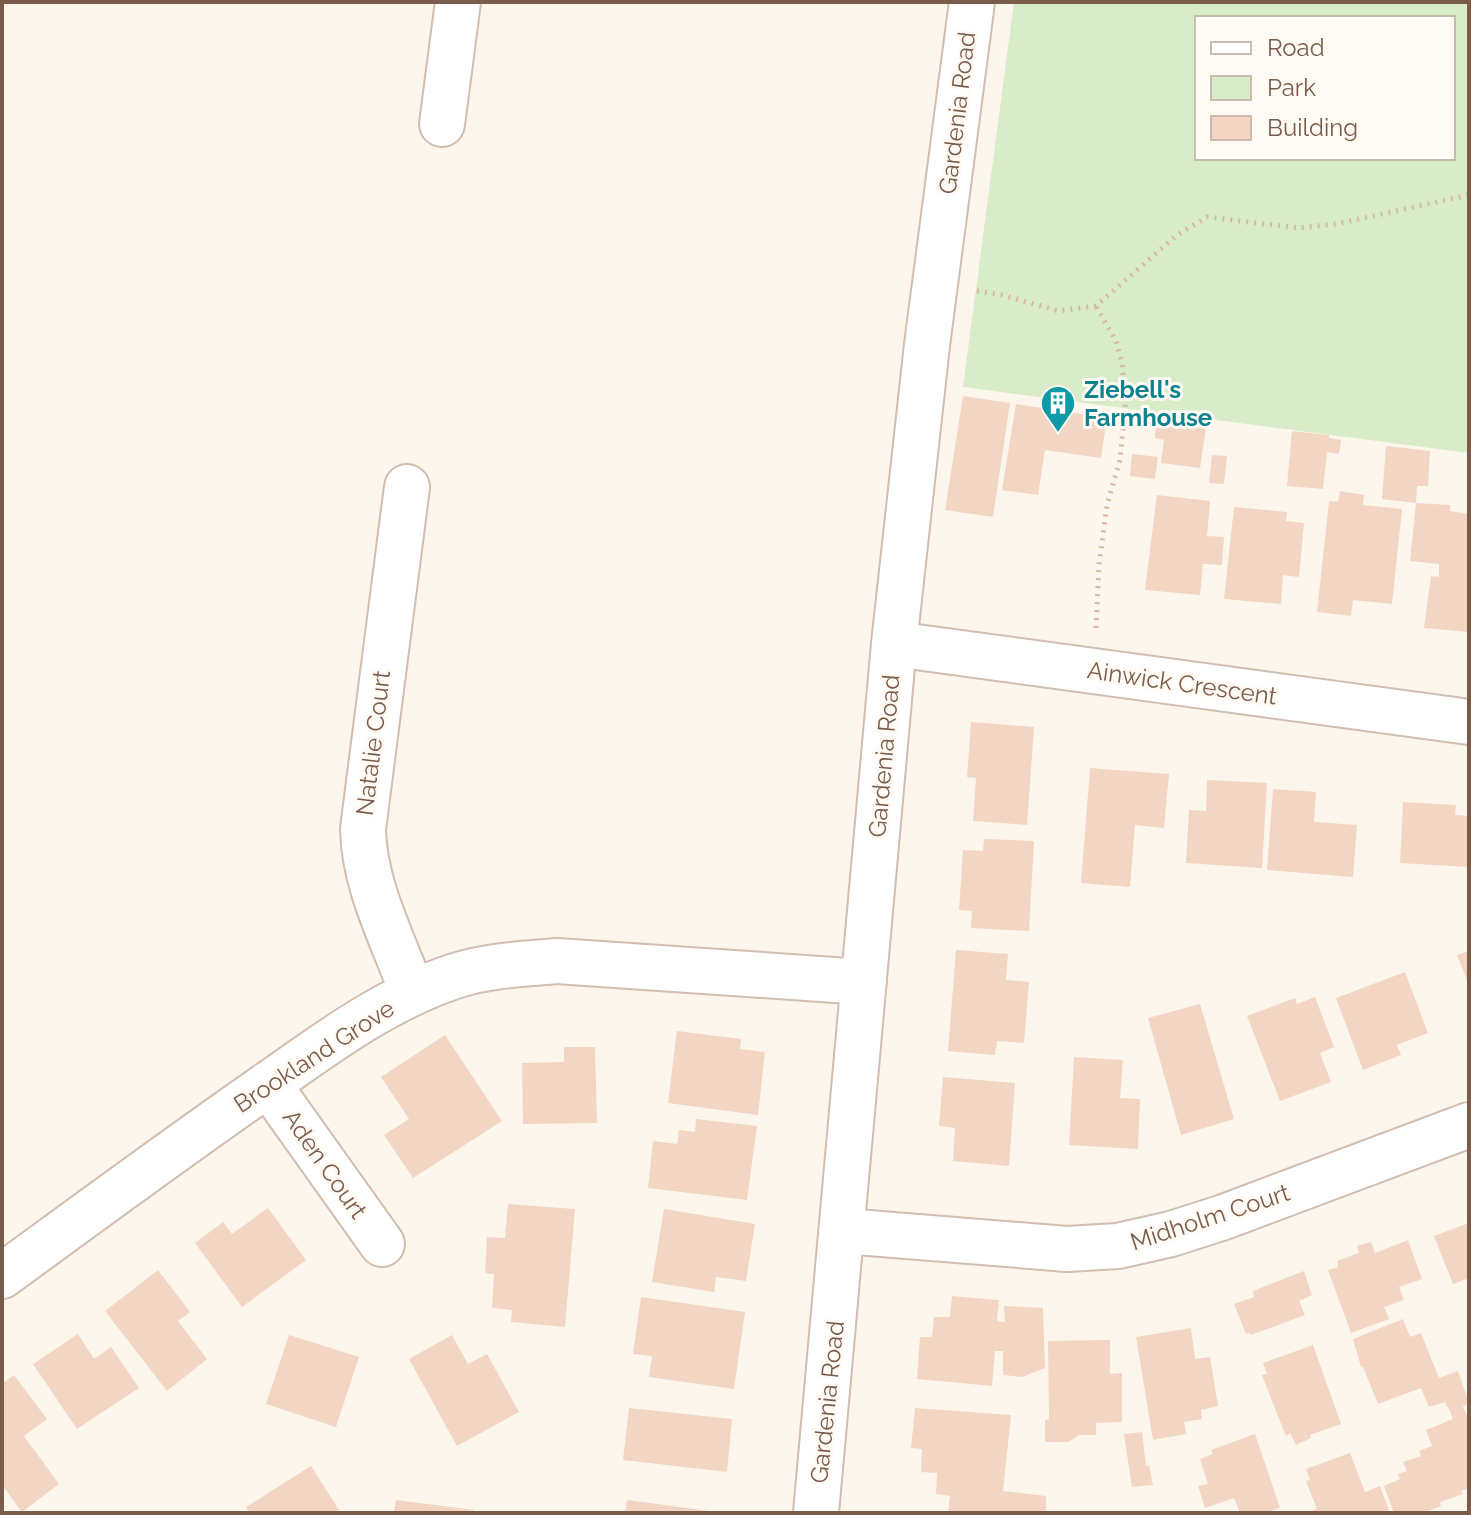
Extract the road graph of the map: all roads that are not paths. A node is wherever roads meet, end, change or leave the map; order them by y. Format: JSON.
{"nodes":[{"id":1,"x":458,"y":2,"type":"edge"},
{"id":2,"x":972,"y":2,"type":"edge"},
{"id":3,"x":442,"y":124,"type":"dead end"},
{"id":4,"x":407,"y":487,"type":"dead end"},
{"id":5,"x":894,"y":644,"type":"junction"},
{"id":6,"x":1469,"y":722,"type":"edge"},
{"id":7,"x":864,"y":982,"type":"junction"},
{"id":8,"x":412,"y":992,"type":"junction"},
{"id":9,"x":268,"y":1084,"type":"junction"},
{"id":10,"x":1469,"y":1125,"type":"edge"},
{"id":11,"x":844,"y":1231,"type":"junction"},
{"id":12,"x":382,"y":1244,"type":"dead end"},
{"id":13,"x":2,"y":1276,"type":"edge"},
{"id":14,"x":816,"y":1513,"type":"edge"}],
"edges":[{"from":1,"to":3,"type":"street"},
{"from":2,"to":5,"type":"street","name":"Gardenia Road"},
{"from":4,"to":8,"type":"street","name":"Natalie Court"},
{"from":5,"to":6,"type":"street","name":"Ainwick Crescent"},
{"from":5,"to":7,"type":"street","name":"Gardenia Road"},
{"from":7,"to":8,"type":"street","name":"Brookland Grove"},
{"from":7,"to":11,"type":"street","name":"Gardenia Road"},
{"from":8,"to":9,"type":"street","name":"Brookland Grove"},
{"from":9,"to":12,"type":"street","name":"Aden Court"},
{"from":9,"to":13,"type":"street","name":"Brookland Grove"},
{"from":10,"to":11,"type":"street","name":"Midholm Court"},
{"from":11,"to":14,"type":"street","name":"Gardenia Road"}]}
